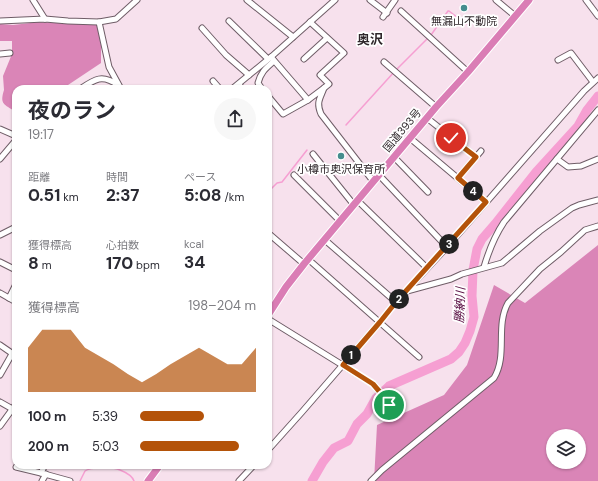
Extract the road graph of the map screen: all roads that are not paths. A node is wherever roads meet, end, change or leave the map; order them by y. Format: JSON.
{"nodes":[{"id":1,"x":33,"y":0,"type":"edge"},
{"id":2,"x":137,"y":0,"type":"edge"},
{"id":3,"x":247,"y":0,"type":"edge"},
{"id":4,"x":335,"y":0,"type":"edge"},
{"id":5,"x":370,"y":0,"type":"edge"},
{"id":6,"x":395,"y":0,"type":"edge"},
{"id":7,"x":496,"y":0,"type":"edge"},
{"id":8,"x":529,"y":0,"type":"edge"},
{"id":9,"x":586,"y":0,"type":"edge"},
{"id":10,"x":401,"y":11,"type":"dead end"},
{"id":11,"x":515,"y":16,"type":"junction"},
{"id":12,"x":598,"y":16,"type":"edge"},
{"id":13,"x":45,"y":19,"type":"junction"},
{"id":14,"x":0,"y":21,"type":"edge"},
{"id":15,"x":229,"y":21,"type":"dead end"},
{"id":16,"x":99,"y":22,"type":"junction"},
{"id":17,"x":310,"y":22,"type":"junction"},
{"id":18,"x":202,"y":28,"type":"dead end"},
{"id":19,"x":293,"y":37,"type":"junction"},
{"id":20,"x":327,"y":38,"type":"junction"},
{"id":21,"x":10,"y":53,"type":"dead end"},
{"id":22,"x":0,"y":54,"type":"edge"},
{"id":23,"x":271,"y":59,"type":"junction"},
{"id":24,"x":304,"y":59,"type":"dead end"},
{"id":25,"x":558,"y":60,"type":"dead end"},
{"id":26,"x":384,"y":62,"type":"dead end"},
{"id":27,"x":468,"y":72,"type":"junction"},
{"id":28,"x":249,"y":75,"type":"junction"},
{"id":29,"x":598,"y":78,"type":"edge"},
{"id":30,"x":213,"y":81,"type":"dead end"},
{"id":31,"x":593,"y":82,"type":"junction"},
{"id":32,"x":239,"y":84,"type":"edge"},
{"id":33,"x":87,"y":85,"type":"edge"},
{"id":34,"x":117,"y":85,"type":"edge"},
{"id":35,"x":118,"y":85,"type":"edge"},
{"id":36,"x":216,"y":85,"type":"edge"},
{"id":37,"x":259,"y":85,"type":"edge"},
{"id":38,"x":324,"y":88,"type":"junction"},
{"id":39,"x":308,"y":100,"type":"junction"},
{"id":40,"x":272,"y":101,"type":"edge"},
{"id":41,"x":436,"y":107,"type":"junction"},
{"id":42,"x":598,"y":110,"type":"edge"},
{"id":43,"x":427,"y":118,"type":"junction"},
{"id":44,"x":0,"y":129,"type":"edge"},
{"id":45,"x":12,"y":134,"type":"edge"},
{"id":46,"x":410,"y":138,"type":"junction"},
{"id":47,"x":12,"y":145,"type":"edge"},
{"id":48,"x":481,"y":151,"type":"dead end"},
{"id":49,"x":313,"y":154,"type":"dead end"},
{"id":50,"x":394,"y":157,"type":"junction"},
{"id":51,"x":476,"y":157,"type":"junction"},
{"id":52,"x":0,"y":159,"type":"edge"},
{"id":53,"x":557,"y":159,"type":"junction"},
{"id":54,"x":598,"y":159,"type":"edge"},
{"id":55,"x":294,"y":175,"type":"dead end"},
{"id":56,"x":379,"y":175,"type":"junction"},
{"id":57,"x":458,"y":178,"type":"junction"},
{"id":58,"x":373,"y":182,"type":"junction"},
{"id":59,"x":428,"y":192,"type":"dead end"},
{"id":60,"x":598,"y":200,"type":"edge"},
{"id":61,"x":486,"y":202,"type":"junction"},
{"id":62,"x":356,"y":203,"type":"junction"},
{"id":63,"x":340,"y":221,"type":"junction"},
{"id":64,"x":598,"y":226,"type":"edge"},
{"id":65,"x":12,"y":229,"type":"edge"},
{"id":66,"x":0,"y":235,"type":"edge"},
{"id":67,"x":272,"y":236,"type":"edge"},
{"id":68,"x":324,"y":240,"type":"junction"},
{"id":69,"x":447,"y":246,"type":"junction"},
{"id":70,"x":0,"y":262,"type":"edge"},
{"id":71,"x":306,"y":262,"type":"junction"},
{"id":72,"x":484,"y":267,"type":"junction"},
{"id":73,"x":12,"y":268,"type":"edge"},
{"id":74,"x":426,"y":268,"type":"junction"},
{"id":75,"x":12,"y":290,"type":"edge"},
{"id":76,"x":406,"y":291,"type":"junction"},
{"id":77,"x":0,"y":293,"type":"edge"},
{"id":78,"x":7,"y":297,"type":"junction"},
{"id":79,"x":0,"y":299,"type":"edge"},
{"id":80,"x":12,"y":300,"type":"edge"},
{"id":81,"x":396,"y":302,"type":"junction"},
{"id":82,"x":272,"y":309,"type":"edge"},
{"id":83,"x":272,"y":321,"type":"edge"},
{"id":84,"x":380,"y":322,"type":"junction"},
{"id":85,"x":0,"y":345,"type":"edge"},
{"id":86,"x":12,"y":354,"type":"edge"},
{"id":87,"x":419,"y":357,"type":"dead end"},
{"id":88,"x":12,"y":358,"type":"edge"},
{"id":89,"x":343,"y":365,"type":"junction"},
{"id":90,"x":0,"y":375,"type":"edge"},
{"id":91,"x":0,"y":402,"type":"edge"},
{"id":92,"x":389,"y":405,"type":"dead end"},
{"id":93,"x":12,"y":407,"type":"edge"},
{"id":94,"x":12,"y":412,"type":"edge"},
{"id":95,"x":0,"y":426,"type":"edge"},
{"id":96,"x":272,"y":445,"type":"edge"},
{"id":97,"x":21,"y":469,"type":"edge"},
{"id":98,"x":45,"y":469,"type":"edge"},
{"id":99,"x":155,"y":469,"type":"edge"},
{"id":100,"x":250,"y":469,"type":"edge"},
{"id":101,"x":44,"y":474,"type":"junction"},
{"id":102,"x":42,"y":481,"type":"edge"},
{"id":103,"x":70,"y":481,"type":"edge"},
{"id":104,"x":148,"y":481,"type":"edge"},
{"id":105,"x":239,"y":481,"type":"edge"},
{"id":106,"x":371,"y":481,"type":"edge"}],
"edges":[{"from":1,"to":13,"type":"street"},
{"from":2,"to":16,"type":"street"},
{"from":3,"to":19,"type":"street"},
{"from":4,"to":17,"type":"street"},
{"from":5,"to":6,"type":"street"},
{"from":7,"to":11,"type":"street"},
{"from":8,"to":11,"type":"highway","name":"国道393号"},
{"from":9,"to":12,"type":"street"},
{"from":10,"to":27,"type":"street"},
{"from":11,"to":27,"type":"highway","name":"国道393号"},
{"from":13,"to":14,"type":"street"},
{"from":13,"to":16,"type":"street"},
{"from":15,"to":23,"type":"street"},
{"from":16,"to":35,"type":"street"},
{"from":17,"to":19,"type":"street"},
{"from":17,"to":20,"type":"street"},
{"from":18,"to":28,"type":"street"},
{"from":19,"to":23,"type":"street"},
{"from":20,"to":24,"type":"street"},
{"from":20,"to":38,"type":"street"},
{"from":21,"to":22,"type":"street"},
{"from":23,"to":28,"type":"street"},
{"from":23,"to":37,"type":"street"},
{"from":23,"to":39,"type":"street"},
{"from":25,"to":31,"type":"street"},
{"from":26,"to":41,"type":"street"},
{"from":27,"to":41,"type":"highway","name":"国道393号"},
{"from":28,"to":32,"type":"street"},
{"from":29,"to":31,"type":"street"},
{"from":30,"to":36,"type":"street"},
{"from":31,"to":61,"type":"street"},
{"from":33,"to":34,"type":"street"},
{"from":38,"to":39,"type":"street"},
{"from":38,"to":58,"type":"street"},
{"from":39,"to":40,"type":"street"},
{"from":41,"to":43,"type":"highway","name":"国道393号"},
{"from":42,"to":53,"type":"street"},
{"from":43,"to":46,"type":"highway","name":"国道393号"},
{"from":43,"to":51,"type":"street"},
{"from":44,"to":45,"type":"street"},
{"from":46,"to":50,"type":"highway","name":"国道393号"},
{"from":46,"to":57,"type":"street"},
{"from":47,"to":52,"type":"street"},
{"from":48,"to":51,"type":"street"},
{"from":49,"to":62,"type":"street"},
{"from":50,"to":56,"type":"highway","name":"国道393号"},
{"from":50,"to":59,"type":"street"},
{"from":51,"to":57,"type":"street"},
{"from":53,"to":54,"type":"street"},
{"from":53,"to":72,"type":"street"},
{"from":55,"to":63,"type":"street"},
{"from":56,"to":58,"type":"highway","name":"国道393号"},
{"from":56,"to":69,"type":"street"},
{"from":57,"to":61,"type":"street"},
{"from":58,"to":62,"type":"highway","name":"国道393号"},
{"from":60,"to":72,"type":"street"},
{"from":61,"to":69,"type":"street"},
{"from":62,"to":63,"type":"highway","name":"国道393号"},
{"from":62,"to":74,"type":"street"},
{"from":63,"to":68,"type":"highway","name":"国道393号"},
{"from":64,"to":106,"type":"street"},
{"from":65,"to":66,"type":"street"},
{"from":67,"to":71,"type":"street"},
{"from":68,"to":71,"type":"highway","name":"国道393号"},
{"from":68,"to":81,"type":"street"},
{"from":69,"to":74,"type":"street"},
{"from":70,"to":73,"type":"street"},
{"from":71,"to":82,"type":"highway","name":"国道393号"},
{"from":71,"to":84,"type":"street"},
{"from":72,"to":76,"type":"street"},
{"from":74,"to":76,"type":"street"},
{"from":75,"to":78,"type":"street"},
{"from":76,"to":81,"type":"street"},
{"from":77,"to":78,"type":"street"},
{"from":78,"to":79,"type":"street"},
{"from":78,"to":80,"type":"street"},
{"from":81,"to":84,"type":"street"},
{"from":83,"to":89,"type":"street"},
{"from":84,"to":87,"type":"street"},
{"from":84,"to":89,"type":"street"},
{"from":85,"to":86,"type":"street"},
{"from":88,"to":90,"type":"street"},
{"from":89,"to":92,"type":"street"},
{"from":89,"to":96,"type":"street"},
{"from":91,"to":93,"type":"street"},
{"from":94,"to":95,"type":"street"},
{"from":97,"to":101,"type":"street"},
{"from":98,"to":101,"type":"street"},
{"from":99,"to":104,"type":"highway"},
{"from":100,"to":105,"type":"street"},
{"from":101,"to":102,"type":"street"},
{"from":101,"to":103,"type":"street"}]}
